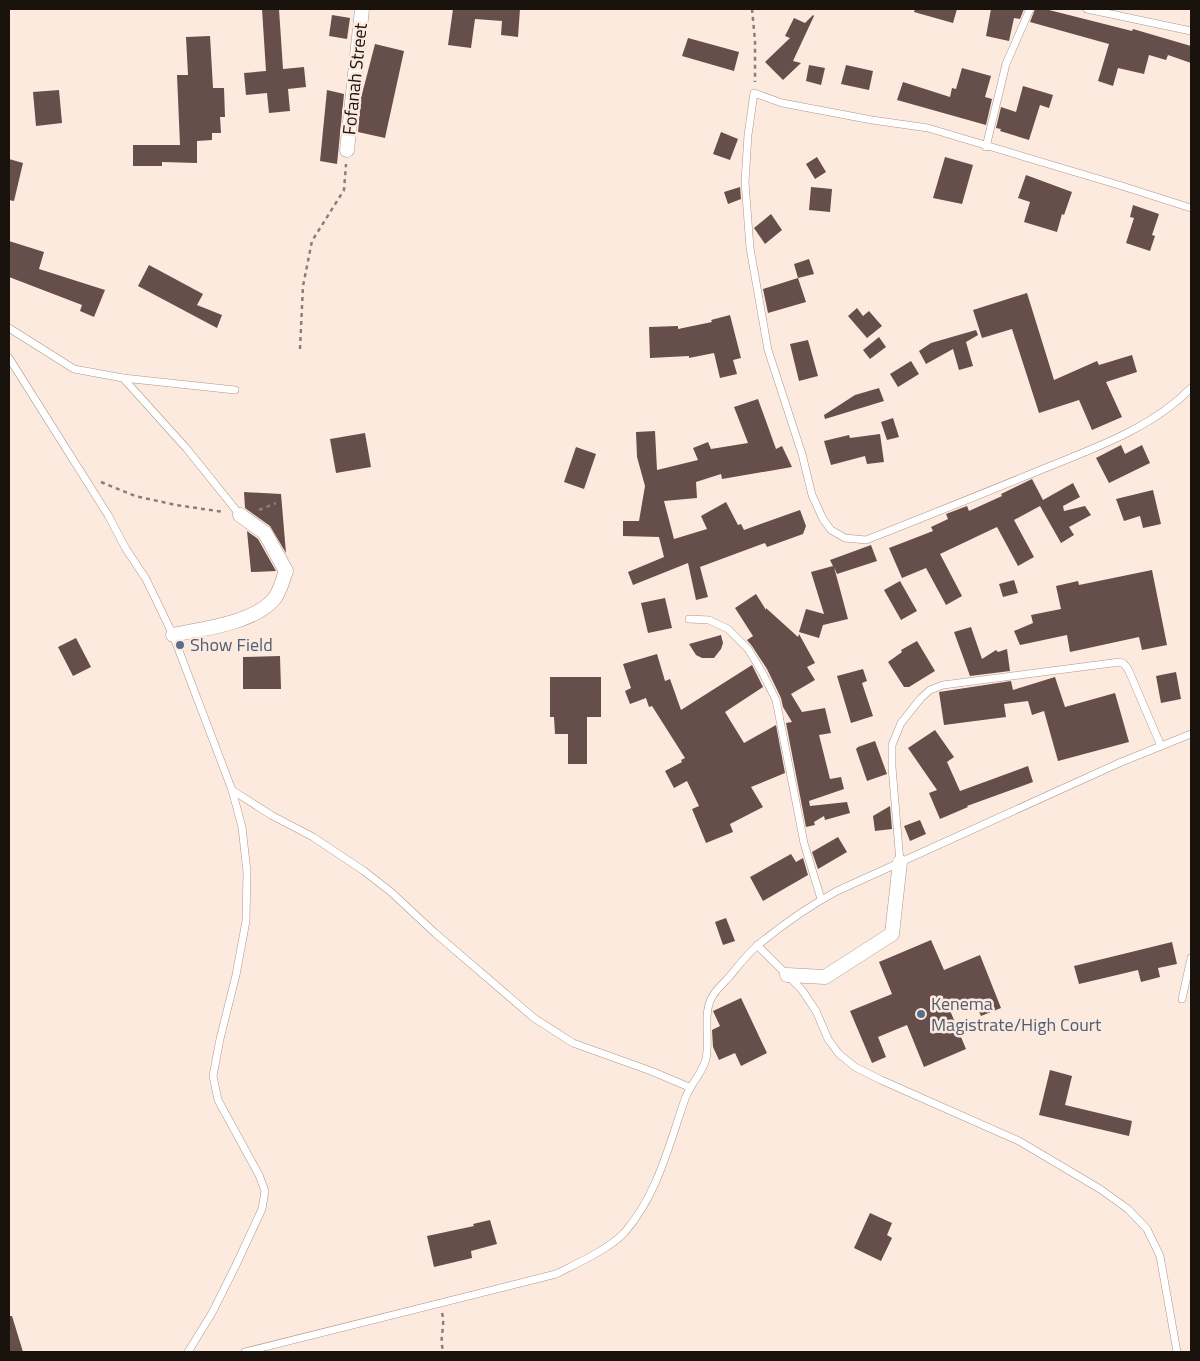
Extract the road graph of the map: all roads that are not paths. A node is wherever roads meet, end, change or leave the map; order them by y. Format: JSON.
{"nodes":[{"id":1,"x":362,"y":9,"type":"edge"},
{"id":2,"x":1030,"y":9,"type":"edge"},
{"id":3,"x":1087,"y":9,"type":"edge"},
{"id":4,"x":1191,"y":31,"type":"edge"},
{"id":5,"x":986,"y":147,"type":"junction"},
{"id":6,"x":347,"y":150,"type":"road end"},
{"id":7,"x":1191,"y":208,"type":"edge"},
{"id":8,"x":9,"y":328,"type":"edge"},
{"id":9,"x":9,"y":358,"type":"edge"},
{"id":10,"x":123,"y":378,"type":"junction"},
{"id":11,"x":1191,"y":388,"type":"edge"},
{"id":12,"x":235,"y":390,"type":"dead end"},
{"id":13,"x":240,"y":514,"type":"joint"},
{"id":14,"x":689,"y":619,"type":"dead end"},
{"id":15,"x":173,"y":635,"type":"junction"},
{"id":16,"x":1191,"y":734,"type":"edge"},
{"id":17,"x":1161,"y":746,"type":"junction"},
{"id":18,"x":232,"y":790,"type":"junction"},
{"id":19,"x":900,"y":862,"type":"junction"},
{"id":20,"x":821,"y":900,"type":"junction"},
{"id":21,"x":757,"y":946,"type":"junction"},
{"id":22,"x":1191,"y":958,"type":"edge"},
{"id":23,"x":787,"y":975,"type":"junction"},
{"id":24,"x":1182,"y":999,"type":"dead end"},
{"id":25,"x":689,"y":1087,"type":"junction"},
{"id":26,"x":188,"y":1352,"type":"edge"},
{"id":27,"x":245,"y":1352,"type":"edge"},
{"id":28,"x":1177,"y":1352,"type":"edge"}],
"edges":[{"from":1,"to":6,"type":"street","name":"Fofanah Street"},
{"from":2,"to":5,"type":"lane"},
{"from":3,"to":4,"type":"lane"},
{"from":5,"to":7,"type":"lane"},
{"from":5,"to":11,"type":"lane"},
{"from":8,"to":10,"type":"lane"},
{"from":9,"to":15,"type":"lane"},
{"from":10,"to":12,"type":"lane"},
{"from":10,"to":13,"type":"lane"},
{"from":13,"to":15,"type":"street"},
{"from":14,"to":20,"type":"lane"},
{"from":15,"to":18,"type":"lane"},
{"from":16,"to":17,"type":"lane"},
{"from":17,"to":19,"type":"lane"},
{"from":17,"to":19,"type":"lane"},
{"from":18,"to":25,"type":"lane"},
{"from":18,"to":26,"type":"lane"},
{"from":19,"to":20,"type":"lane"},
{"from":19,"to":23,"type":"street"},
{"from":20,"to":21,"type":"lane"},
{"from":21,"to":23,"type":"lane"},
{"from":21,"to":25,"type":"lane"},
{"from":22,"to":24,"type":"lane"},
{"from":23,"to":28,"type":"lane"},
{"from":25,"to":27,"type":"lane"}]}
